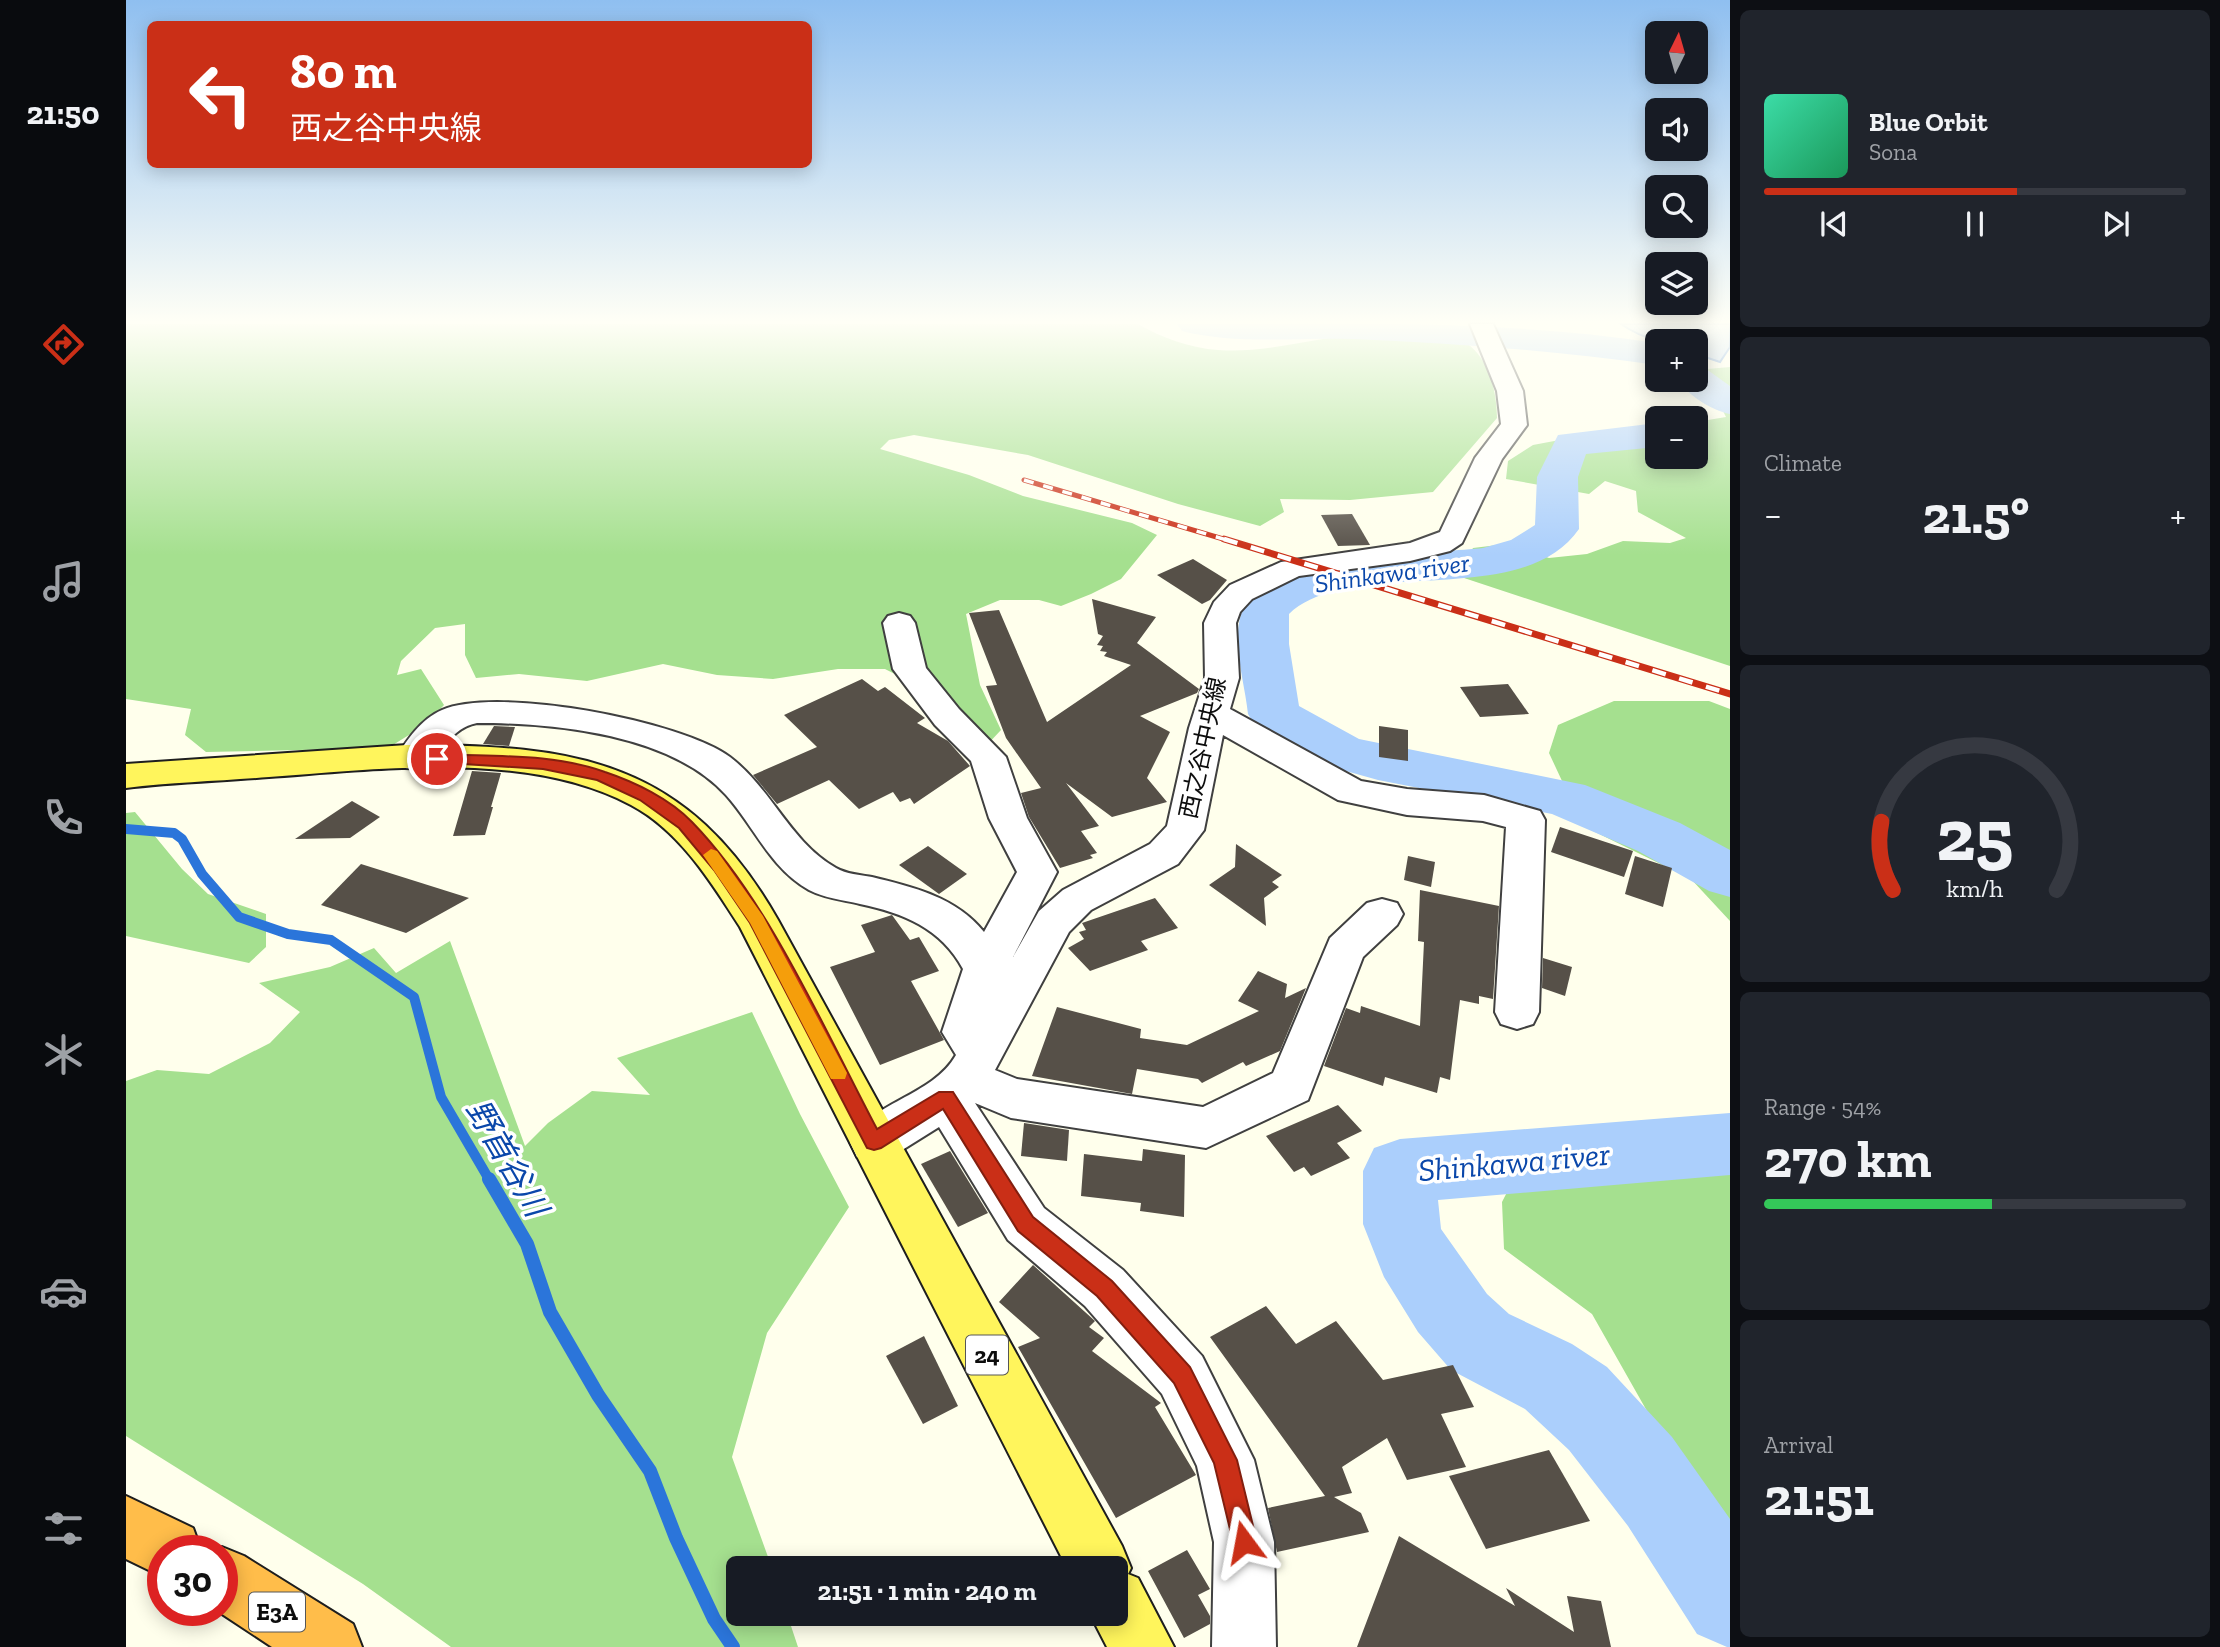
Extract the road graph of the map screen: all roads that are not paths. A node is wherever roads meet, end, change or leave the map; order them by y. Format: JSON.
{"nodes":[{"id":1,"x":1511,"y":401,"type":"edge"},
{"id":2,"x":899,"y":623,"type":"dead end"},
{"id":3,"x":1212,"y":714,"type":"junction"},
{"id":4,"x":413,"y":759,"type":"junction"},
{"id":5,"x":126,"y":776,"type":"edge"},
{"id":6,"x":1382,"y":914,"type":"dead end"},
{"id":7,"x":985,"y":969,"type":"junction"},
{"id":8,"x":1517,"y":1012,"type":"dead end"},
{"id":9,"x":965,"y":1076,"type":"junction"},
{"id":10,"x":874,"y":1142,"type":"junction"},
{"id":11,"x":126,"y":1526,"type":"edge"},
{"id":12,"x":147,"y":1537,"type":"edge"},
{"id":13,"x":1094,"y":1556,"type":"edge"},
{"id":14,"x":238,"y":1588,"type":"edge"},
{"id":15,"x":1128,"y":1622,"type":"edge"},
{"id":16,"x":330,"y":1647,"type":"edge"},
{"id":17,"x":1142,"y":1647,"type":"edge"},
{"id":18,"x":1244,"y":1647,"type":"edge"}],
"edges":[{"from":1,"to":3,"type":"street","name":"西之谷中央線"},
{"from":2,"to":7,"type":"street"},
{"from":3,"to":8,"type":"street"},
{"from":3,"to":9,"type":"street","name":"西之谷中央線"},
{"from":4,"to":5,"type":"main road","number":"24"},
{"from":4,"to":7,"type":"street"},
{"from":4,"to":10,"type":"main road","number":"24"},
{"from":6,"to":9,"type":"street"},
{"from":7,"to":9,"type":"street"},
{"from":9,"to":10,"type":"street","name":"西之谷中央線"},
{"from":9,"to":18,"type":"street"},
{"from":10,"to":13,"type":"main road","number":"24"},
{"from":11,"to":12,"type":"highway"},
{"from":14,"to":16,"type":"highway","number":"E3A"},
{"from":15,"to":17,"type":"main road"}]}
